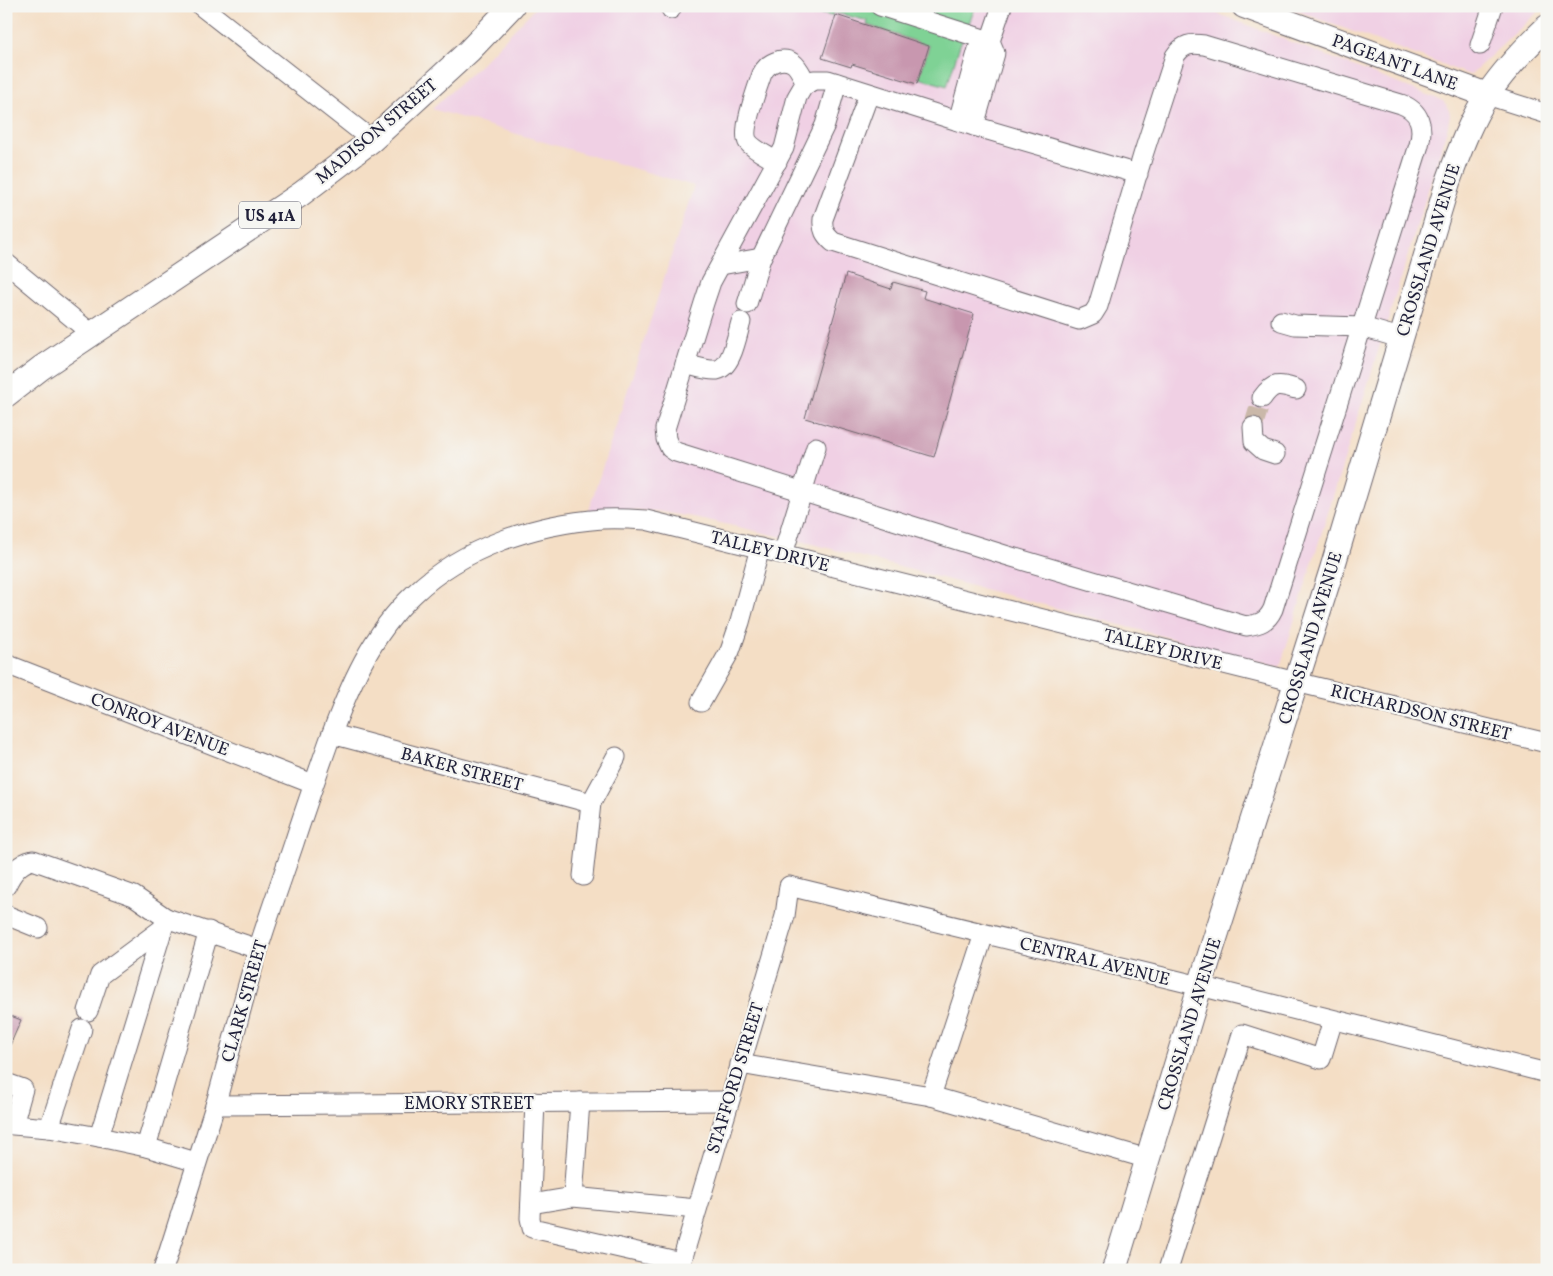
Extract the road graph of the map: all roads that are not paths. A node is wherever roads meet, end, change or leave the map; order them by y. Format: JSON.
{"nodes":[{"id":1,"x":201,"y":6,"type":"edge"},
{"id":2,"x":512,"y":6,"type":"edge"},
{"id":3,"x":880,"y":6,"type":"edge"},
{"id":4,"x":1002,"y":6,"type":"edge"},
{"id":5,"x":1493,"y":6,"type":"edge"},
{"id":6,"x":1255,"y":8,"type":"edge"},
{"id":7,"x":1547,"y":27,"type":"edge"},
{"id":8,"x":990,"y":40,"type":"junction"},
{"id":9,"x":1480,"y":45,"type":"dead end"},
{"id":10,"x":837,"y":83,"type":"junction"},
{"id":11,"x":807,"y":84,"type":"junction"},
{"id":12,"x":869,"y":94,"type":"junction"},
{"id":13,"x":1487,"y":96,"type":"junction"},
{"id":14,"x":1547,"y":114,"type":"edge"},
{"id":15,"x":966,"y":123,"type":"junction"},
{"id":16,"x":372,"y":140,"type":"junction"},
{"id":17,"x":777,"y":162,"type":"junction"},
{"id":18,"x":1138,"y":174,"type":"junction"},
{"id":19,"x":761,"y":258,"type":"junction"},
{"id":20,"x":6,"y":263,"type":"edge"},
{"id":21,"x":721,"y":265,"type":"junction"},
{"id":22,"x":1281,"y":320,"type":"dead end"},
{"id":23,"x":1362,"y":327,"type":"junction"},
{"id":24,"x":92,"y":334,"type":"junction"},
{"id":25,"x":1400,"y":338,"type":"junction"},
{"id":26,"x":685,"y":364,"type":"junction"},
{"id":27,"x":1296,"y":389,"type":"dead end"},
{"id":28,"x":6,"y":395,"type":"edge"},
{"id":29,"x":1262,"y":398,"type":"tunnel mouth"},
{"id":30,"x":1253,"y":427,"type":"tunnel mouth"},
{"id":31,"x":816,"y":448,"type":"dead end"},
{"id":32,"x":1275,"y":454,"type":"dead end"},
{"id":33,"x":802,"y":492,"type":"junction"},
{"id":34,"x":760,"y":548,"type":"junction"},
{"id":35,"x":783,"y":554,"type":"junction"},
{"id":36,"x":6,"y":664,"type":"edge"},
{"id":37,"x":1296,"y":682,"type":"junction"},
{"id":38,"x":701,"y":702,"type":"dead end"},
{"id":39,"x":332,"y":734,"type":"junction"},
{"id":40,"x":1547,"y":743,"type":"edge"},
{"id":41,"x":616,"y":757,"type":"dead end"},
{"id":42,"x":313,"y":784,"type":"junction"},
{"id":43,"x":591,"y":803,"type":"junction"},
{"id":44,"x":583,"y":876,"type":"dead end"},
{"id":45,"x":6,"y":886,"type":"edge"},
{"id":46,"x":789,"y":886,"type":"joint"},
{"id":47,"x":6,"y":915,"type":"edge"},
{"id":48,"x":164,"y":923,"type":"junction"},
{"id":49,"x":38,"y":928,"type":"dead end"},
{"id":50,"x":209,"y":931,"type":"junction"},
{"id":51,"x":984,"y":934,"type":"junction"},
{"id":52,"x":258,"y":948,"type":"junction"},
{"id":53,"x":1200,"y":986,"type":"junction"},
{"id":54,"x":88,"y":1011,"type":"dead end"},
{"id":55,"x":1333,"y":1020,"type":"junction"},
{"id":56,"x":82,"y":1029,"type":"dead end"},
{"id":57,"x":740,"y":1064,"type":"junction"},
{"id":58,"x":1547,"y":1073,"type":"edge"},
{"id":59,"x":6,"y":1083,"type":"edge"},
{"id":60,"x":931,"y":1096,"type":"junction"},
{"id":61,"x":723,"y":1101,"type":"dead end"},
{"id":62,"x":535,"y":1102,"type":"junction"},
{"id":63,"x":580,"y":1102,"type":"junction"},
{"id":64,"x":215,"y":1105,"type":"junction"},
{"id":65,"x":10,"y":1124,"type":"edge"},
{"id":66,"x":49,"y":1128,"type":"junction"},
{"id":67,"x":99,"y":1137,"type":"junction"},
{"id":68,"x":146,"y":1147,"type":"junction"},
{"id":69,"x":1148,"y":1158,"type":"junction"},
{"id":70,"x":196,"y":1162,"type":"junction"},
{"id":71,"x":573,"y":1197,"type":"junction"},
{"id":72,"x":531,"y":1204,"type":"junction"},
{"id":73,"x":696,"y":1209,"type":"junction"},
{"id":74,"x":680,"y":1266,"type":"edge"},
{"id":75,"x":163,"y":1270,"type":"edge"},
{"id":76,"x":1114,"y":1270,"type":"edge"},
{"id":77,"x":1168,"y":1270,"type":"edge"}],
"edges":[{"from":1,"to":16,"type":"street"},
{"from":2,"to":16,"type":"main road","name":"MADISON STREET","number":"US 41A"},
{"from":3,"to":8,"type":"street"},
{"from":4,"to":8,"type":"street"},
{"from":5,"to":9,"type":"street"},
{"from":6,"to":13,"type":"main road","name":"PAGEANT LANE"},
{"from":7,"to":13,"type":"main road","name":"CROSSLAND AVENUE"},
{"from":8,"to":15,"type":"street"},
{"from":10,"to":11,"type":"street"},
{"from":10,"to":12,"type":"street"},
{"from":10,"to":19,"type":"street"},
{"from":11,"to":17,"type":"street"},
{"from":11,"to":17,"type":"street"},
{"from":12,"to":15,"type":"street"},
{"from":12,"to":18,"type":"street"},
{"from":13,"to":14,"type":"street","name":"PAGEANT LANE"},
{"from":13,"to":25,"type":"main road","name":"CROSSLAND AVENUE"},
{"from":15,"to":18,"type":"street"},
{"from":16,"to":24,"type":"main road","name":"MADISON STREET","number":"US 41A"},
{"from":17,"to":21,"type":"street"},
{"from":18,"to":23,"type":"street"},
{"from":19,"to":21,"type":"street"},
{"from":19,"to":26,"type":"street"},
{"from":20,"to":24,"type":"street"},
{"from":21,"to":26,"type":"street"},
{"from":22,"to":23,"type":"street"},
{"from":23,"to":25,"type":"street"},
{"from":23,"to":33,"type":"street"},
{"from":24,"to":28,"type":"main road","name":"MADISON STREET","number":"US 41A"},
{"from":25,"to":37,"type":"main road","name":"CROSSLAND AVENUE"},
{"from":26,"to":33,"type":"street"},
{"from":27,"to":29,"type":"street"},
{"from":30,"to":32,"type":"street"},
{"from":31,"to":33,"type":"street"},
{"from":33,"to":35,"type":"street"},
{"from":34,"to":35,"type":"street","name":"TALLEY DRIVE"},
{"from":34,"to":38,"type":"street"},
{"from":34,"to":39,"type":"street","name":"TALLEY DRIVE"},
{"from":35,"to":37,"type":"street","name":"TALLEY DRIVE"},
{"from":36,"to":42,"type":"street","name":"CONROY AVENUE"},
{"from":37,"to":40,"type":"street","name":"RICHARDSON STREET"},
{"from":37,"to":53,"type":"main road","name":"CROSSLAND AVENUE"},
{"from":39,"to":42,"type":"street","name":"CLARK STREET"},
{"from":39,"to":43,"type":"street","name":"BAKER STREET"},
{"from":41,"to":43,"type":"street"},
{"from":42,"to":52,"type":"street","name":"CLARK STREET"},
{"from":43,"to":44,"type":"street"},
{"from":45,"to":48,"type":"street"},
{"from":46,"to":51,"type":"street","name":"CENTRAL AVENUE"},
{"from":46,"to":57,"type":"street","name":"STAFFORD STREET"},
{"from":47,"to":49,"type":"street"},
{"from":48,"to":50,"type":"street"},
{"from":48,"to":54,"type":"street"},
{"from":48,"to":67,"type":"street"},
{"from":50,"to":52,"type":"street"},
{"from":50,"to":68,"type":"street"},
{"from":51,"to":53,"type":"street","name":"CENTRAL AVENUE"},
{"from":51,"to":60,"type":"street"},
{"from":52,"to":64,"type":"street","name":"CLARK STREET"},
{"from":53,"to":55,"type":"street","name":"CENTRAL AVENUE"},
{"from":53,"to":69,"type":"main road","name":"CROSSLAND AVENUE"},
{"from":55,"to":58,"type":"street","name":"CENTRAL AVENUE"},
{"from":55,"to":77,"type":"street"},
{"from":56,"to":66,"type":"street"},
{"from":57,"to":60,"type":"street"},
{"from":57,"to":73,"type":"street","name":"STAFFORD STREET"},
{"from":59,"to":65,"type":"street"},
{"from":60,"to":69,"type":"street"},
{"from":61,"to":63,"type":"street","name":"EMORY STREET"},
{"from":62,"to":63,"type":"street","name":"EMORY STREET"},
{"from":62,"to":64,"type":"street","name":"EMORY STREET"},
{"from":62,"to":72,"type":"street"},
{"from":63,"to":71,"type":"street"},
{"from":64,"to":70,"type":"street","name":"CLARK STREET"},
{"from":65,"to":66,"type":"street"},
{"from":66,"to":67,"type":"street"},
{"from":67,"to":68,"type":"street"},
{"from":68,"to":70,"type":"street"},
{"from":69,"to":76,"type":"main road","name":"CROSSLAND AVENUE"},
{"from":70,"to":75,"type":"street","name":"CLARK STREET"},
{"from":71,"to":72,"type":"street"},
{"from":71,"to":73,"type":"street"},
{"from":72,"to":74,"type":"street"},
{"from":73,"to":74,"type":"street","name":"STAFFORD STREET"}]}
